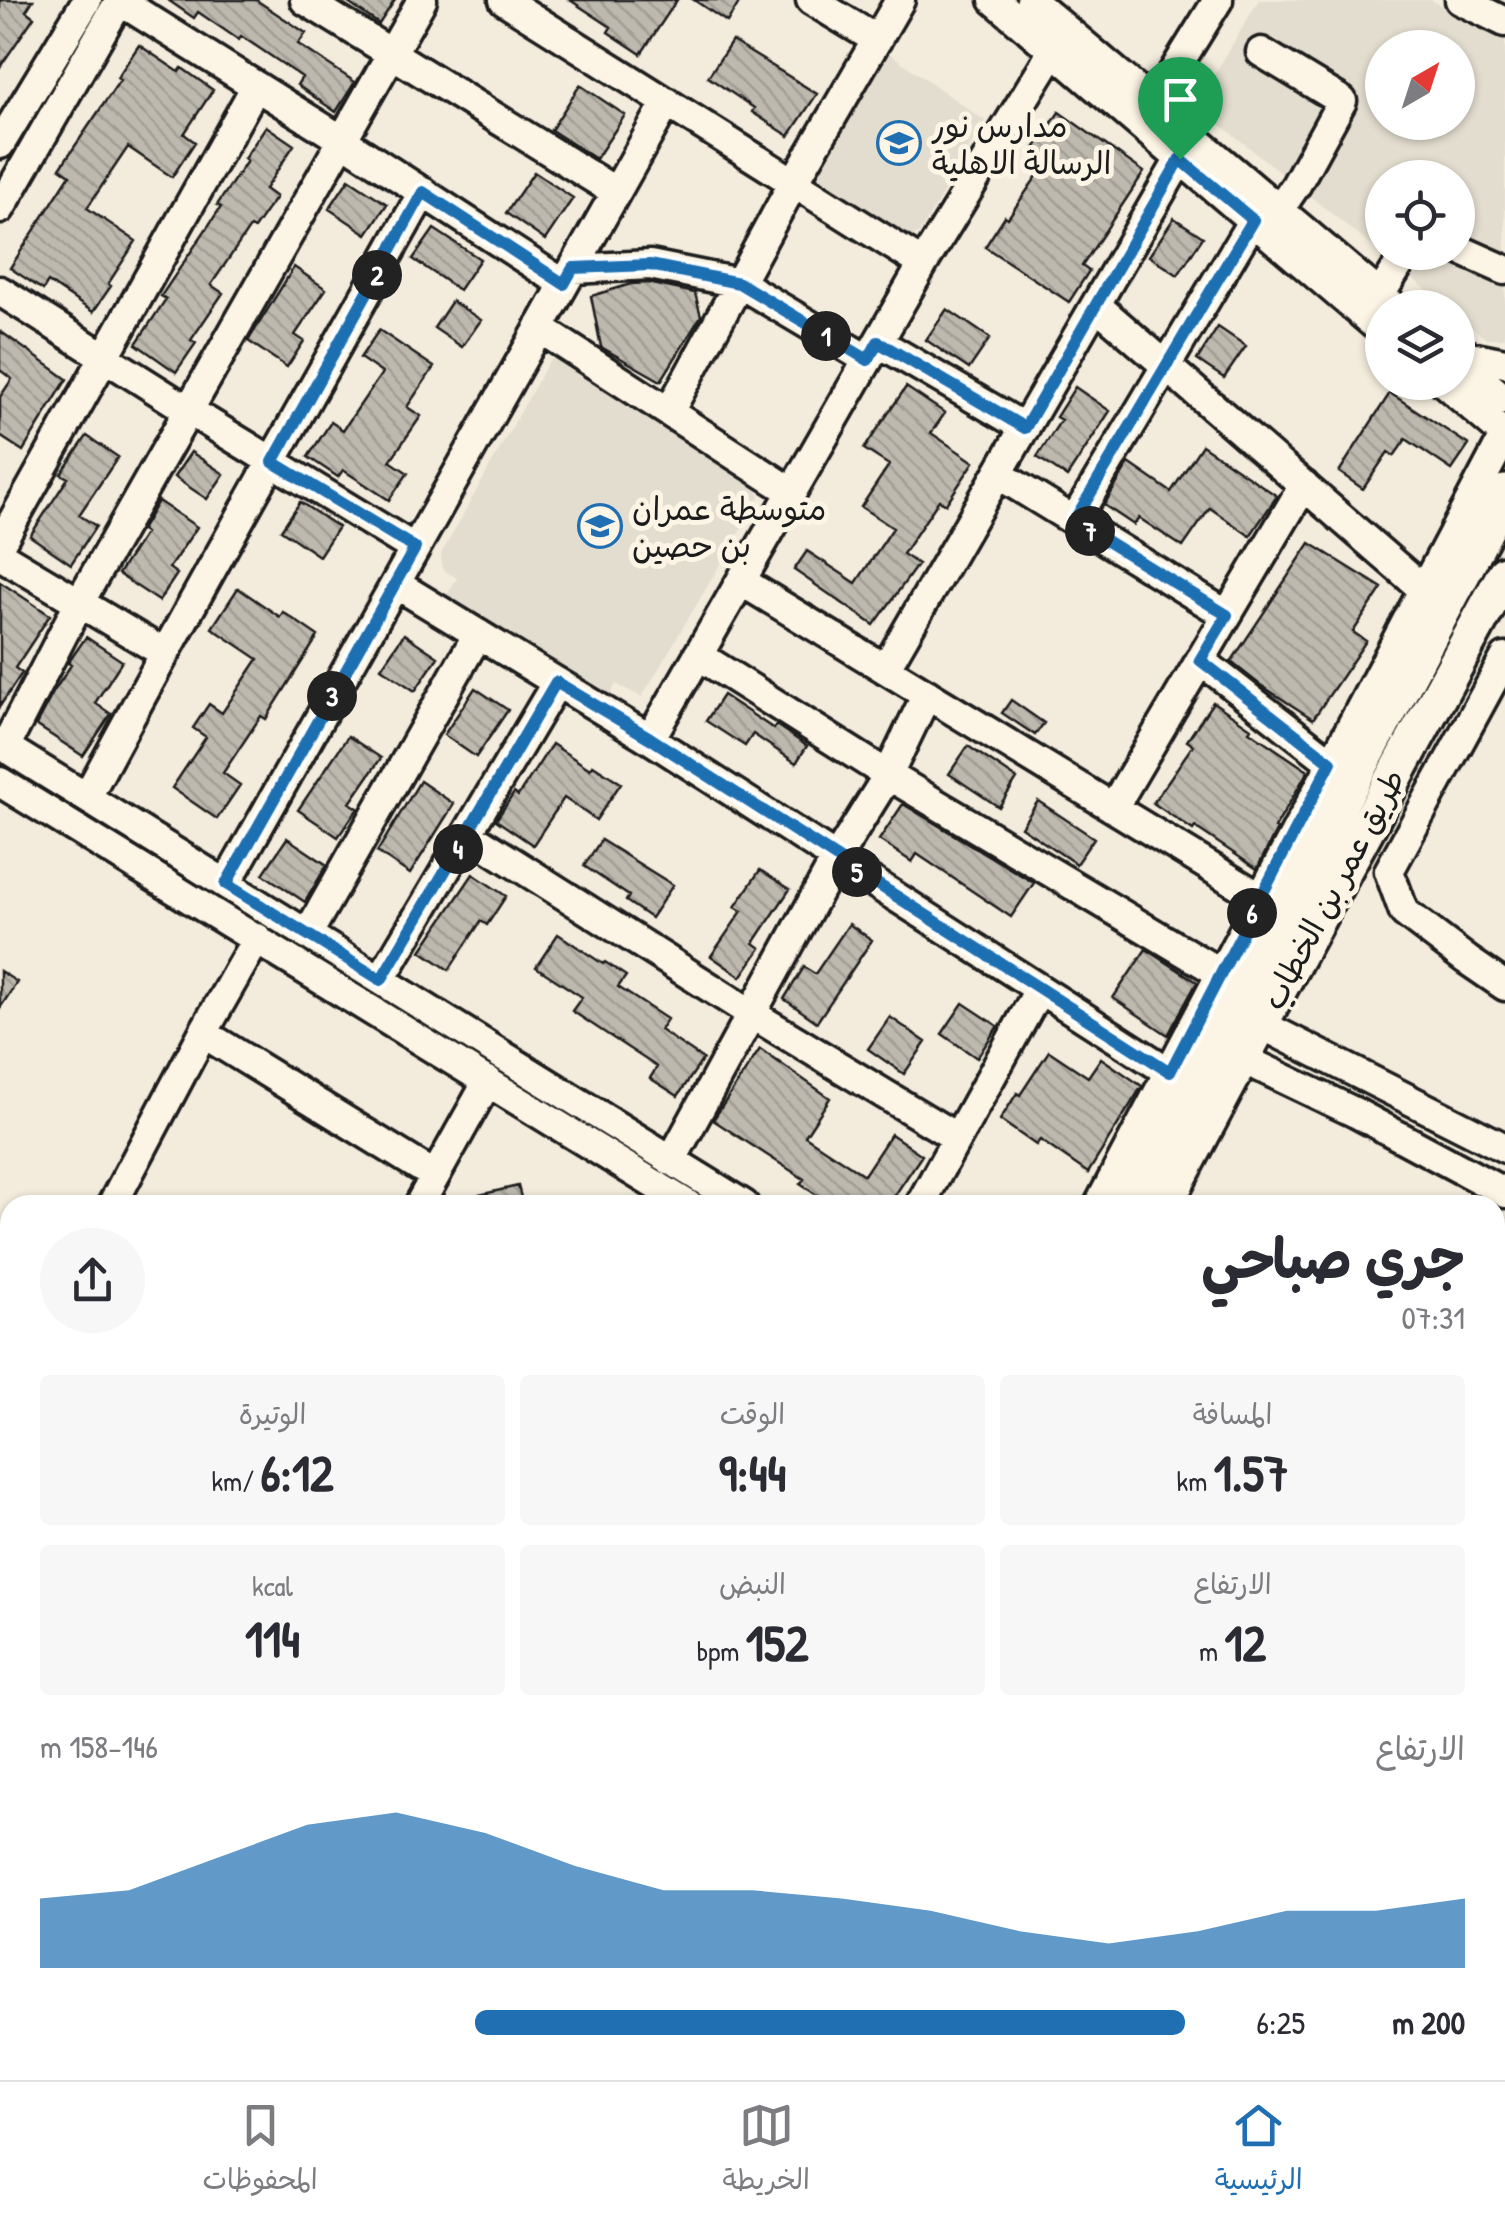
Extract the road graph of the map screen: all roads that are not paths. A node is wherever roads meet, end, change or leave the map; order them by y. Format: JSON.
{"nodes":[{"id":1,"x":87,"y":0,"type":"edge"},
{"id":2,"x":120,"y":0,"type":"edge"},
{"id":3,"x":304,"y":0,"type":"edge"},
{"id":4,"x":422,"y":0,"type":"edge"},
{"id":5,"x":504,"y":0,"type":"edge"},
{"id":6,"x":811,"y":0,"type":"edge"},
{"id":7,"x":900,"y":0,"type":"edge"},
{"id":8,"x":994,"y":0,"type":"edge"},
{"id":9,"x":1030,"y":0,"type":"edge"},
{"id":10,"x":1218,"y":0,"type":"edge"},
{"id":11,"x":1460,"y":0,"type":"edge"},
{"id":12,"x":1505,"y":22,"type":"edge"},
{"id":13,"x":876,"y":40,"type":"junction"},
{"id":14,"x":1053,"y":50,"type":"junction"},
{"id":15,"x":1261,"y":52,"type":"dead end"},
{"id":16,"x":391,"y":54,"type":"junction"},
{"id":17,"x":256,"y":86,"type":"junction"},
{"id":18,"x":666,"y":102,"type":"junction"},
{"id":19,"x":1147,"y":114,"type":"junction"},
{"id":20,"x":342,"y":140,"type":"junction"},
{"id":21,"x":0,"y":144,"type":"edge"},
{"id":22,"x":1180,"y":159,"type":"junction"},
{"id":23,"x":794,"y":182,"type":"junction"},
{"id":24,"x":423,"y":192,"type":"junction"},
{"id":25,"x":616,"y":192,"type":"junction"},
{"id":26,"x":0,"y":209,"type":"edge"},
{"id":27,"x":1280,"y":210,"type":"junction"},
{"id":28,"x":1253,"y":220,"type":"junction"},
{"id":29,"x":1475,"y":257,"type":"edge"},
{"id":30,"x":923,"y":264,"type":"junction"},
{"id":31,"x":1505,"y":270,"type":"edge"},
{"id":32,"x":569,"y":276,"type":"junction"},
{"id":33,"x":739,"y":283,"type":"junction"},
{"id":34,"x":0,"y":290,"type":"edge"},
{"id":35,"x":1375,"y":290,"type":"edge"},
{"id":36,"x":1096,"y":305,"type":"junction"},
{"id":37,"x":1365,"y":316,"type":"edge"},
{"id":38,"x":539,"y":328,"type":"junction"},
{"id":39,"x":873,"y":352,"type":"junction"},
{"id":40,"x":103,"y":356,"type":"junction"},
{"id":41,"x":1475,"y":357,"type":"edge"},
{"id":42,"x":1505,"y":363,"type":"edge"},
{"id":43,"x":1166,"y":365,"type":"junction"},
{"id":44,"x":1475,"y":374,"type":"edge"},
{"id":45,"x":1464,"y":400,"type":"edge"},
{"id":46,"x":1505,"y":400,"type":"edge"},
{"id":47,"x":188,"y":410,"type":"junction"},
{"id":48,"x":669,"y":412,"type":"junction"},
{"id":49,"x":1025,"y":428,"type":"junction"},
{"id":50,"x":1505,"y":435,"type":"edge"},
{"id":51,"x":273,"y":462,"type":"junction"},
{"id":52,"x":998,"y":474,"type":"junction"},
{"id":53,"x":1304,"y":486,"type":"junction"},
{"id":54,"x":792,"y":492,"type":"junction"},
{"id":55,"x":1505,"y":493,"type":"edge"},
{"id":56,"x":1074,"y":521,"type":"junction"},
{"id":57,"x":0,"y":544,"type":"edge"},
{"id":58,"x":415,"y":548,"type":"junction"},
{"id":59,"x":0,"y":556,"type":"edge"},
{"id":60,"x":1505,"y":574,"type":"edge"},
{"id":61,"x":741,"y":581,"type":"junction"},
{"id":62,"x":396,"y":584,"type":"junction"},
{"id":63,"x":1424,"y":590,"type":"junction"},
{"id":64,"x":79,"y":603,"type":"junction"},
{"id":65,"x":1227,"y":615,"type":"junction"},
{"id":66,"x":478,"y":634,"type":"junction"},
{"id":67,"x":1468,"y":645,"type":"junction"},
{"id":68,"x":164,"y":652,"type":"junction"},
{"id":69,"x":698,"y":655,"type":"junction"},
{"id":70,"x":1200,"y":660,"type":"junction"},
{"id":71,"x":1504,"y":660,"type":"edge"},
{"id":72,"x":885,"y":669,"type":"junction"},
{"id":73,"x":556,"y":682,"type":"junction"},
{"id":74,"x":926,"y":694,"type":"junction"},
{"id":75,"x":650,"y":738,"type":"junction"},
{"id":76,"x":2,"y":746,"type":"edge"},
{"id":77,"x":1331,"y":762,"type":"junction"},
{"id":78,"x":888,"y":775,"type":"junction"},
{"id":79,"x":0,"y":782,"type":"edge"},
{"id":80,"x":87,"y":797,"type":"junction"},
{"id":81,"x":1113,"y":808,"type":"junction"},
{"id":82,"x":468,"y":834,"type":"junction"},
{"id":83,"x":836,"y":859,"type":"junction"},
{"id":84,"x":1394,"y":862,"type":"junction"},
{"id":85,"x":226,"y":884,"type":"junction"},
{"id":86,"x":1329,"y":897,"type":"junction"},
{"id":87,"x":1261,"y":898,"type":"junction"},
{"id":88,"x":307,"y":934,"type":"junction"},
{"id":89,"x":258,"y":938,"type":"junction"},
{"id":90,"x":1220,"y":973,"type":"junction"},
{"id":91,"x":1503,"y":978,"type":"edge"},
{"id":92,"x":381,"y":980,"type":"junction"},
{"id":93,"x":1039,"y":990,"type":"junction"},
{"id":94,"x":752,"y":1014,"type":"junction"},
{"id":95,"x":1260,"y":1024,"type":"junction"},
{"id":96,"x":204,"y":1034,"type":"junction"},
{"id":97,"x":1241,"y":1058,"type":"junction"},
{"id":98,"x":1170,"y":1072,"type":"junction"},
{"id":99,"x":488,"y":1080,"type":"junction"},
{"id":100,"x":957,"y":1138,"type":"junction"},
{"id":101,"x":1505,"y":1148,"type":"edge"},
{"id":102,"x":671,"y":1161,"type":"junction"},
{"id":103,"x":436,"y":1176,"type":"junction"},
{"id":104,"x":1505,"y":1193,"type":"edge"},
{"id":105,"x":117,"y":1195,"type":"edge"},
{"id":106,"x":425,"y":1195,"type":"edge"},
{"id":107,"x":670,"y":1195,"type":"edge"},
{"id":108,"x":727,"y":1195,"type":"edge"},
{"id":109,"x":926,"y":1195,"type":"edge"},
{"id":110,"x":1104,"y":1195,"type":"edge"},
{"id":111,"x":1132,"y":1195,"type":"edge"},
{"id":112,"x":1169,"y":1195,"type":"edge"}],
"edges":[{"from":1,"to":21,"type":"street"},
{"from":2,"to":17,"type":"street"},
{"from":2,"to":26,"type":"street"},
{"from":3,"to":16,"type":"street"},
{"from":4,"to":16,"type":"street"},
{"from":5,"to":18,"type":"street"},
{"from":6,"to":13,"type":"street"},
{"from":7,"to":13,"type":"street"},
{"from":8,"to":14,"type":"street"},
{"from":9,"to":19,"type":"street"},
{"from":10,"to":19,"type":"street"},
{"from":11,"to":12,"type":"street"},
{"from":13,"to":23,"type":"street"},
{"from":14,"to":19,"type":"street"},
{"from":14,"to":30,"type":"street"},
{"from":15,"to":27,"type":"street"},
{"from":16,"to":20,"type":"street"},
{"from":16,"to":25,"type":"street"},
{"from":17,"to":20,"type":"street"},
{"from":17,"to":40,"type":"street"},
{"from":18,"to":23,"type":"street"},
{"from":18,"to":25,"type":"street"},
{"from":19,"to":22,"type":"street"},
{"from":19,"to":27,"type":"street"},
{"from":20,"to":24,"type":"street"},
{"from":20,"to":47,"type":"street"},
{"from":22,"to":28,"type":"street"},
{"from":22,"to":36,"type":"street"},
{"from":23,"to":30,"type":"street"},
{"from":23,"to":33,"type":"street"},
{"from":24,"to":32,"type":"street"},
{"from":24,"to":51,"type":"street"},
{"from":25,"to":32,"type":"street"},
{"from":27,"to":35,"type":"street"},
{"from":28,"to":37,"type":"street"},
{"from":28,"to":43,"type":"street"},
{"from":29,"to":31,"type":"street"},
{"from":30,"to":39,"type":"street"},
{"from":32,"to":33,"type":"street"},
{"from":32,"to":38,"type":"street"},
{"from":33,"to":39,"type":"street"},
{"from":33,"to":48,"type":"street"},
{"from":34,"to":40,"type":"street"},
{"from":36,"to":43,"type":"street"},
{"from":36,"to":49,"type":"street"},
{"from":38,"to":48,"type":"street"},
{"from":38,"to":58,"type":"street"},
{"from":39,"to":49,"type":"street"},
{"from":39,"to":54,"type":"street"},
{"from":40,"to":47,"type":"street"},
{"from":40,"to":57,"type":"street"},
{"from":41,"to":42,"type":"street"},
{"from":43,"to":53,"type":"street"},
{"from":43,"to":56,"type":"street"},
{"from":44,"to":46,"type":"street"},
{"from":45,"to":50,"type":"street"},
{"from":47,"to":51,"type":"street"},
{"from":47,"to":64,"type":"street"},
{"from":48,"to":54,"type":"street"},
{"from":49,"to":52,"type":"street"},
{"from":50,"to":63,"type":"street"},
{"from":51,"to":58,"type":"street"},
{"from":51,"to":68,"type":"street"},
{"from":52,"to":56,"type":"street"},
{"from":52,"to":72,"type":"street"},
{"from":53,"to":63,"type":"street"},
{"from":53,"to":65,"type":"street"},
{"from":54,"to":61,"type":"street"},
{"from":55,"to":111,"type":"main road","name":"طريق عمر بن الخطاب"},
{"from":56,"to":65,"type":"street"},
{"from":58,"to":62,"type":"street"},
{"from":59,"to":64,"type":"street"},
{"from":60,"to":67,"type":"main road","name":"طريق عمر بن الخطاب"},
{"from":61,"to":69,"type":"street"},
{"from":61,"to":72,"type":"street"},
{"from":62,"to":66,"type":"street"},
{"from":62,"to":85,"type":"street"},
{"from":63,"to":77,"type":"street"},
{"from":64,"to":68,"type":"street"},
{"from":64,"to":76,"type":"street"},
{"from":65,"to":70,"type":"street"},
{"from":66,"to":73,"type":"street"},
{"from":66,"to":88,"type":"street"},
{"from":67,"to":71,"type":"street"},
{"from":67,"to":86,"type":"main road","name":"طريق عمر بن الخطاب"},
{"from":68,"to":80,"type":"street"},
{"from":69,"to":75,"type":"street"},
{"from":69,"to":78,"type":"street"},
{"from":70,"to":77,"type":"street"},
{"from":70,"to":81,"type":"street"},
{"from":71,"to":84,"type":"street"},
{"from":72,"to":74,"type":"street"},
{"from":73,"to":75,"type":"street"},
{"from":73,"to":82,"type":"street"},
{"from":74,"to":78,"type":"street"},
{"from":74,"to":81,"type":"street"},
{"from":75,"to":83,"type":"street"},
{"from":76,"to":80,"type":"street"},
{"from":77,"to":87,"type":"street"},
{"from":78,"to":83,"type":"street"},
{"from":78,"to":90,"type":"street"},
{"from":79,"to":89,"type":"street"},
{"from":80,"to":85,"type":"street"},
{"from":81,"to":87,"type":"street"},
{"from":82,"to":92,"type":"street"},
{"from":82,"to":94,"type":"street"},
{"from":83,"to":93,"type":"street"},
{"from":83,"to":94,"type":"street"},
{"from":84,"to":86,"type":"street"},
{"from":84,"to":91,"type":"street"},
{"from":85,"to":88,"type":"street"},
{"from":86,"to":95,"type":"main road","name":"طريق عمر بن الخطاب"},
{"from":87,"to":90,"type":"street"},
{"from":88,"to":92,"type":"street"},
{"from":89,"to":96,"type":"street"},
{"from":89,"to":99,"type":"street"},
{"from":90,"to":98,"type":"street"},
{"from":92,"to":102,"type":"street"},
{"from":93,"to":98,"type":"street"},
{"from":93,"to":100,"type":"street"},
{"from":94,"to":100,"type":"street"},
{"from":94,"to":102,"type":"street"},
{"from":95,"to":97,"type":"main road","name":"طريق عمر بن الخطاب"},
{"from":95,"to":101,"type":"street"},
{"from":96,"to":103,"type":"street"},
{"from":96,"to":105,"type":"street"},
{"from":97,"to":104,"type":"street"},
{"from":97,"to":112,"type":"main road","name":"طريق عمر بن الخطاب"},
{"from":98,"to":110,"type":"street"},
{"from":99,"to":103,"type":"street"},
{"from":99,"to":107,"type":"street"},
{"from":100,"to":109,"type":"street"},
{"from":102,"to":108,"type":"street"},
{"from":103,"to":106,"type":"street"}]}
